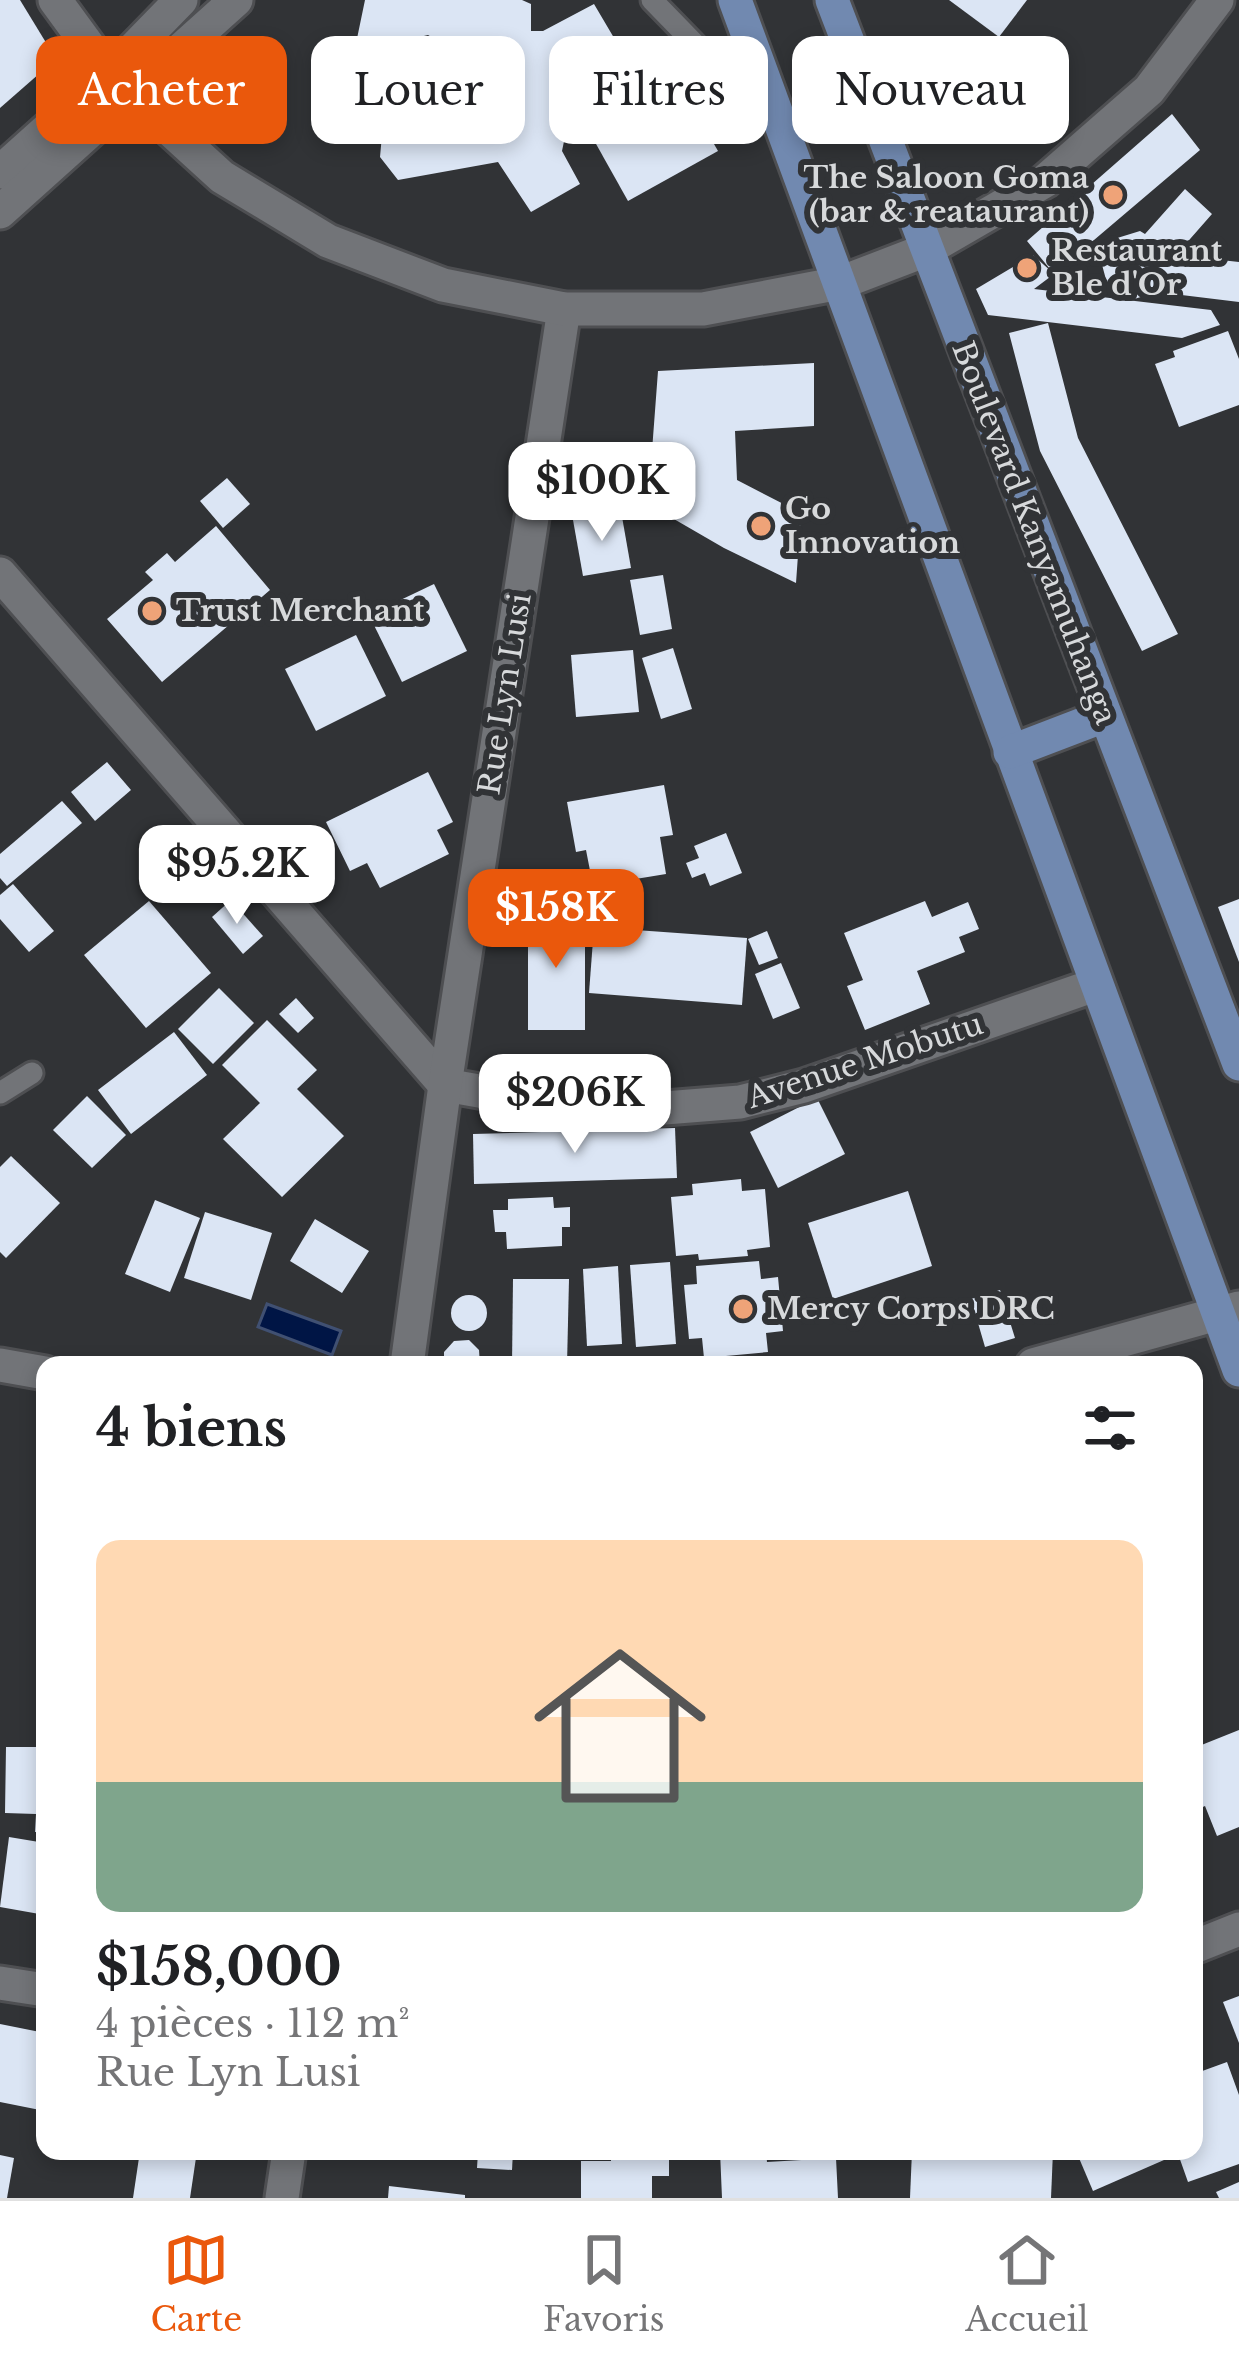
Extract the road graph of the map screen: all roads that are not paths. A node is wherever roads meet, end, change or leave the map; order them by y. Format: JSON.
{"nodes":[{"id":1,"x":55,"y":0,"type":"edge"},
{"id":2,"x":181,"y":0,"type":"edge"},
{"id":3,"x":236,"y":0,"type":"edge"},
{"id":4,"x":652,"y":0,"type":"edge"},
{"id":5,"x":735,"y":0,"type":"edge"},
{"id":6,"x":832,"y":0,"type":"edge"},
{"id":7,"x":1217,"y":0,"type":"edge"},
{"id":8,"x":83,"y":36,"type":"edge"},
{"id":9,"x":155,"y":36,"type":"edge"},
{"id":10,"x":187,"y":36,"type":"edge"},
{"id":11,"x":687,"y":36,"type":"edge"},
{"id":12,"x":747,"y":36,"type":"edge"},
{"id":13,"x":768,"y":96,"type":"edge"},
{"id":14,"x":39,"y":144,"type":"edge"},
{"id":15,"x":64,"y":144,"type":"edge"},
{"id":16,"x":186,"y":144,"type":"edge"},
{"id":17,"x":0,"y":172,"type":"edge"},
{"id":18,"x":0,"y":212,"type":"edge"},
{"id":19,"x":926,"y":250,"type":"junction"},
{"id":20,"x":840,"y":283,"type":"junction"},
{"id":21,"x":564,"y":309,"type":"junction"},
{"id":22,"x":0,"y":574,"type":"edge"},
{"id":23,"x":1104,"y":716,"type":"junction"},
{"id":24,"x":1010,"y":752,"type":"junction"},
{"id":25,"x":1095,"y":985,"type":"junction"},
{"id":26,"x":1239,"y":1064,"type":"edge"},
{"id":27,"x":32,"y":1073,"type":"dead end"},
{"id":28,"x":445,"y":1085,"type":"junction"},
{"id":29,"x":0,"y":1094,"type":"edge"},
{"id":30,"x":1228,"y":1312,"type":"edge"},
{"id":31,"x":408,"y":1356,"type":"edge"},
{"id":32,"x":1066,"y":1356,"type":"edge"},
{"id":33,"x":0,"y":1366,"type":"edge"},
{"id":34,"x":1239,"y":1370,"type":"edge"},
{"id":35,"x":36,"y":1371,"type":"edge"},
{"id":36,"x":1239,"y":1929,"type":"edge"},
{"id":37,"x":1203,"y":1943,"type":"edge"},
{"id":38,"x":0,"y":1983,"type":"edge"},
{"id":39,"x":36,"y":1989,"type":"edge"},
{"id":40,"x":288,"y":2160,"type":"edge"},
{"id":41,"x":282,"y":2198,"type":"edge"}],
"edges":[{"from":1,"to":8,"type":"street"},
{"from":2,"to":9,"type":"street"},
{"from":3,"to":10,"type":"street"},
{"from":4,"to":11,"type":"lane"},
{"from":5,"to":12,"type":"main road"},
{"from":6,"to":19,"type":"main road","name":"Boulevard Kanyamuhanga"},
{"from":7,"to":19,"type":"street"},
{"from":13,"to":20,"type":"main road"},
{"from":14,"to":17,"type":"street"},
{"from":15,"to":18,"type":"street"},
{"from":16,"to":21,"type":"street"},
{"from":19,"to":20,"type":"street"},
{"from":19,"to":23,"type":"main road","name":"Boulevard Kanyamuhanga"},
{"from":20,"to":21,"type":"street"},
{"from":20,"to":24,"type":"main road"},
{"from":21,"to":28,"type":"street","name":"Rue Lyn Lusi"},
{"from":22,"to":28,"type":"street"},
{"from":23,"to":24,"type":"main road"},
{"from":23,"to":26,"type":"main road","name":"Boulevard Kanyamuhanga"},
{"from":24,"to":25,"type":"main road"},
{"from":25,"to":28,"type":"street","name":"Avenue Mobutu"},
{"from":25,"to":30,"type":"main road"},
{"from":27,"to":29,"type":"lane"},
{"from":28,"to":31,"type":"street","name":"Rue Lyn Lusi"},
{"from":30,"to":32,"type":"street"},
{"from":30,"to":34,"type":"main road"},
{"from":33,"to":35,"type":"street"},
{"from":36,"to":37,"type":"street"},
{"from":38,"to":39,"type":"street"},
{"from":40,"to":41,"type":"street"}]}
